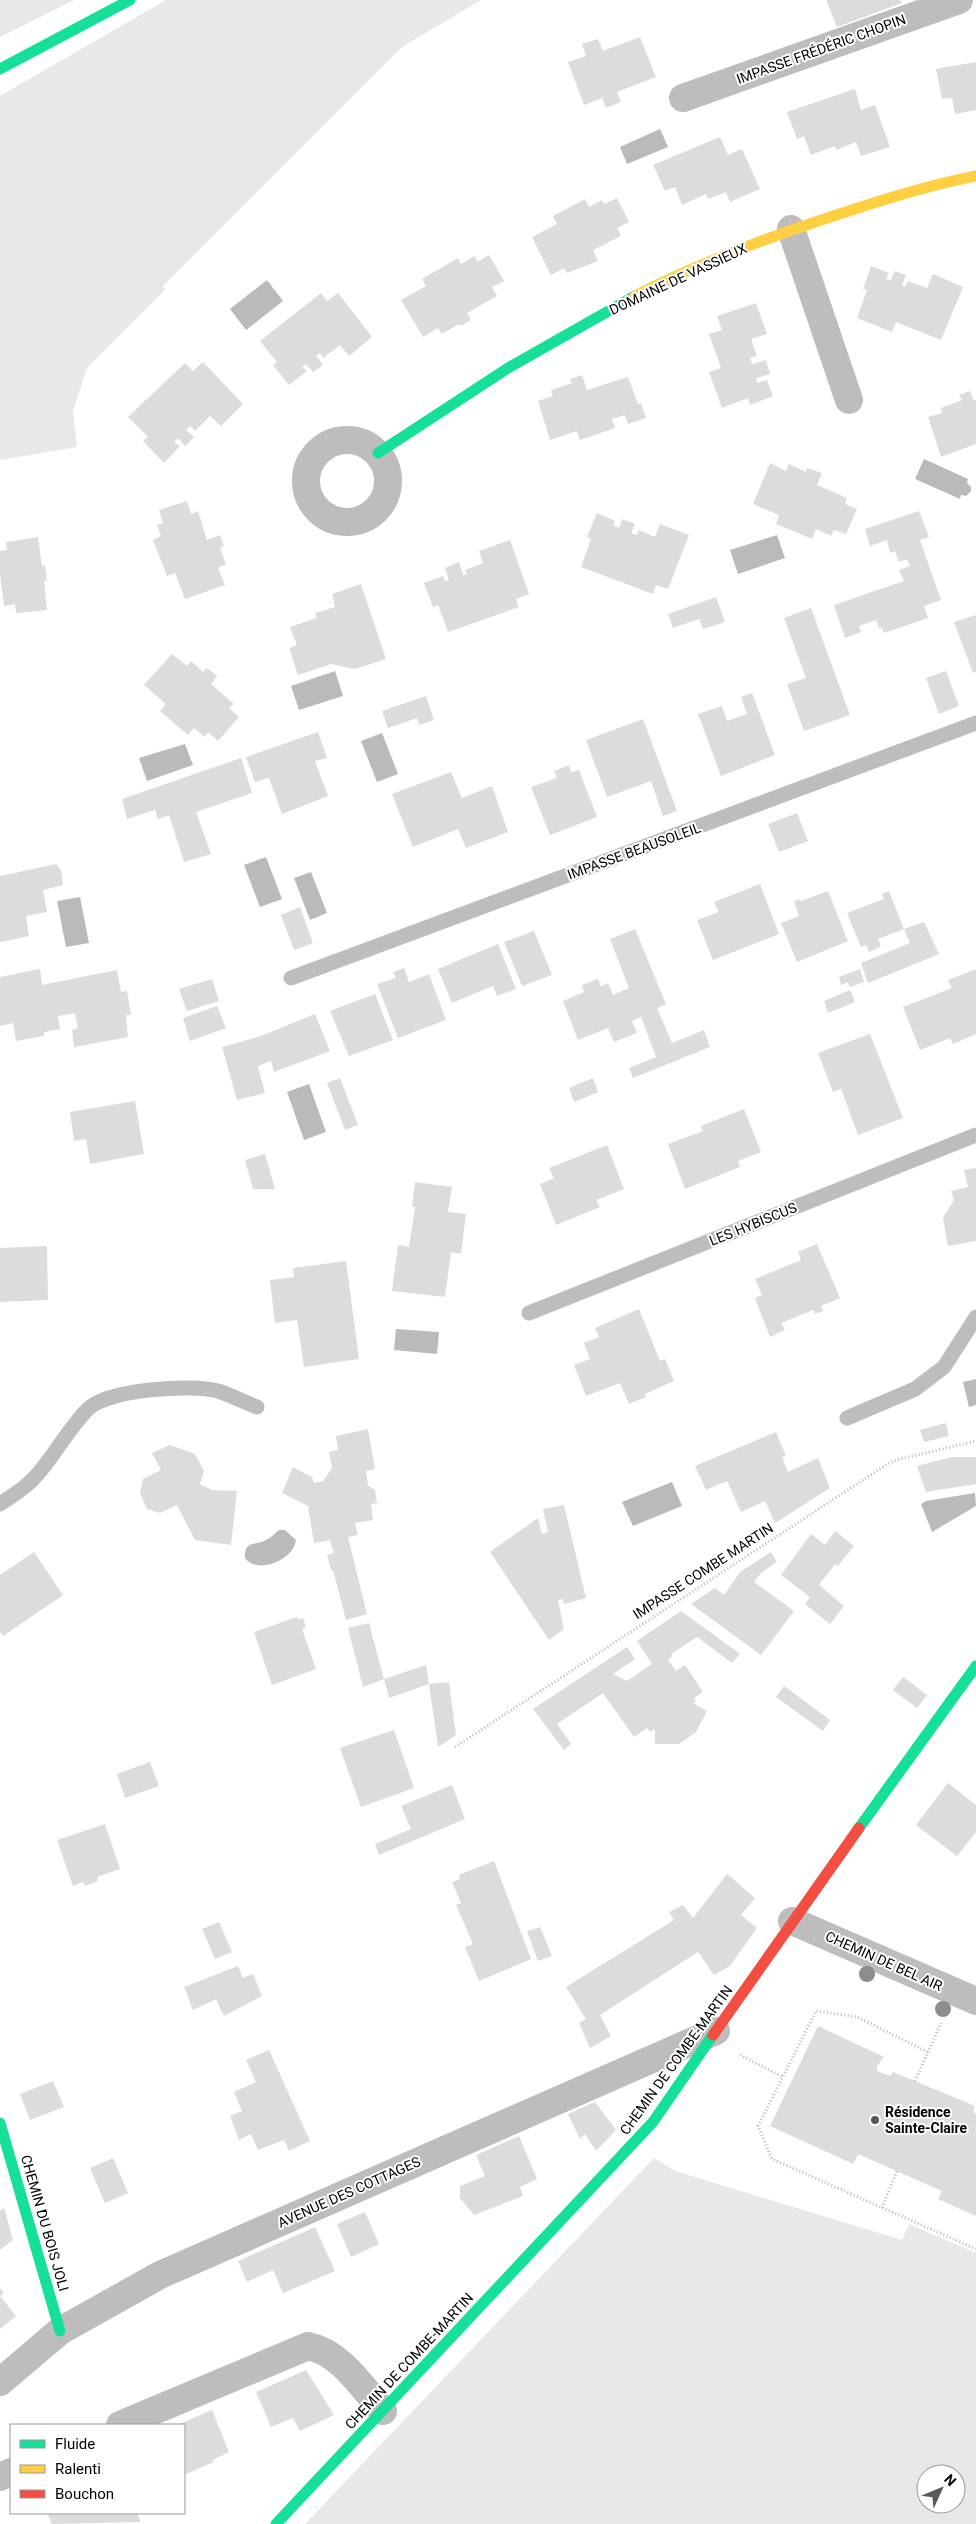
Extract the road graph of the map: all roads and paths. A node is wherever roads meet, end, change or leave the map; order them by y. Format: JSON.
{"nodes":[{"id":1,"x":130,"y":0,"type":"edge"},
{"id":2,"x":959,"y":0,"type":"edge"},
{"id":3,"x":0,"y":69,"type":"edge"},
{"id":4,"x":683,"y":98,"type":"dead end"},
{"id":5,"x":976,"y":176,"type":"edge"},
{"id":6,"x":791,"y":229,"type":"junction"},
{"id":7,"x":849,"y":400,"type":"dead end"},
{"id":8,"x":378,"y":453,"type":"dead end"},
{"id":9,"x":976,"y":724,"type":"edge"},
{"id":10,"x":291,"y":978,"type":"dead end"},
{"id":11,"x":976,"y":1135,"type":"edge"},
{"id":12,"x":529,"y":1313,"type":"dead end"},
{"id":13,"x":976,"y":1316,"type":"edge"},
{"id":14,"x":257,"y":1407,"type":"dead end"},
{"id":15,"x":847,"y":1418,"type":"dead end"},
{"id":16,"x":976,"y":1441,"type":"edge"},
{"id":17,"x":0,"y":1504,"type":"edge"},
{"id":18,"x":976,"y":1666,"type":"edge"},
{"id":19,"x":455,"y":1747,"type":"dead end"},
{"id":20,"x":792,"y":1921,"type":"junction"},
{"id":21,"x":976,"y":2001,"type":"edge"},
{"id":22,"x":941,"y":2023,"type":"dead end"},
{"id":23,"x":716,"y":2031,"type":"junction"},
{"id":24,"x":928,"y":2052,"type":"junction"},
{"id":25,"x":740,"y":2055,"type":"dead end"},
{"id":26,"x":783,"y":2077,"type":"junction"},
{"id":27,"x":915,"y":2081,"type":"dead end"},
{"id":28,"x":0,"y":2123,"type":"edge"},
{"id":29,"x":897,"y":2171,"type":"dead end"},
{"id":30,"x":882,"y":2208,"type":"junction"},
{"id":31,"x":976,"y":2249,"type":"edge"},
{"id":32,"x":60,"y":2331,"type":"junction"},
{"id":33,"x":0,"y":2382,"type":"edge"},
{"id":34,"x":383,"y":2411,"type":"junction"},
{"id":35,"x":122,"y":2424,"type":"edge"},
{"id":36,"x":276,"y":2524,"type":"edge"}],
"edges":[{"from":1,"to":3,"type":"street"},
{"from":2,"to":4,"type":"street","name":"IMPASSE FRÉDÉRIC CHOPIN"},
{"from":5,"to":6,"type":"street","name":"DOMAINE DE VASSIEUX"},
{"from":6,"to":7,"type":"street"},
{"from":6,"to":8,"type":"street","name":"DOMAINE DE VASSIEUX"},
{"from":9,"to":10,"type":"lane","name":"IMPASSE BEAUSOLEIL"},
{"from":11,"to":12,"type":"lane","name":"LES HYBISCUS"},
{"from":13,"to":15,"type":"lane"},
{"from":14,"to":17,"type":"lane"},
{"from":16,"to":19,"type":"path","name":"IMPASSE COMBE MARTIN"},
{"from":18,"to":20,"type":"street","name":"CHEMIN DE COMBE-MARTIN"},
{"from":20,"to":21,"type":"street","name":"CHEMIN DE BEL AIR"},
{"from":20,"to":23,"type":"street","name":"CHEMIN DE COMBE-MARTIN"},
{"from":22,"to":24,"type":"path"},
{"from":23,"to":32,"type":"street","name":"AVENUE DES COTTAGES"},
{"from":23,"to":34,"type":"street","name":"CHEMIN DE COMBE-MARTIN"},
{"from":24,"to":26,"type":"path"},
{"from":24,"to":27,"type":"path"},
{"from":25,"to":26,"type":"path"},
{"from":26,"to":30,"type":"path"},
{"from":28,"to":32,"type":"street","name":"CHEMIN DU BOIS JOLI"},
{"from":29,"to":30,"type":"path"},
{"from":30,"to":31,"type":"path"},
{"from":32,"to":33,"type":"street","name":"AVENUE DES COTTAGES"},
{"from":34,"to":35,"type":"street"},
{"from":34,"to":36,"type":"street","name":"CHEMIN DE COMBE-MARTIN"}]}
